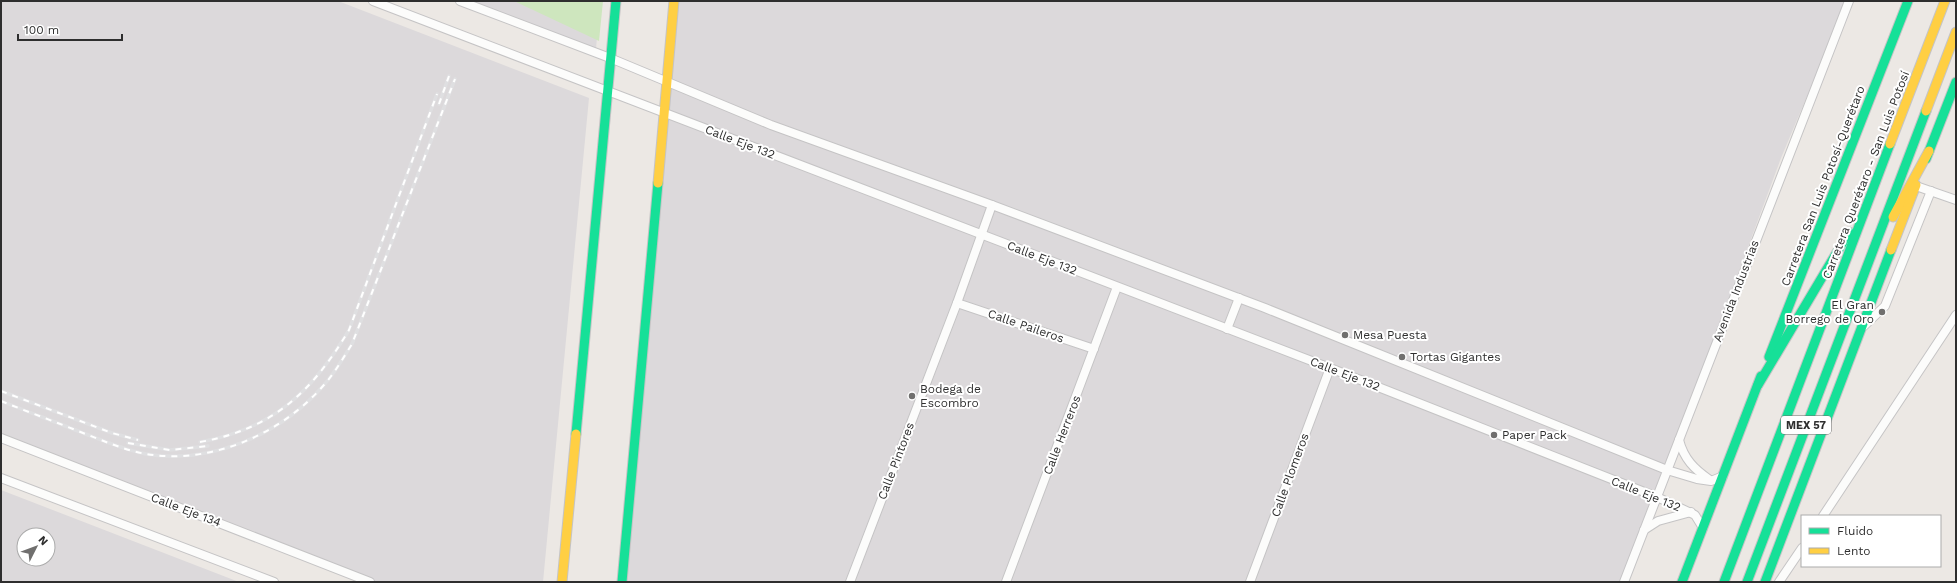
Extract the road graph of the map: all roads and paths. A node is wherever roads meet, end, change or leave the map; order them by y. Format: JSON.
{"nodes":[{"id":1,"x":373,"y":1,"type":"edge"},
{"id":2,"x":460,"y":1,"type":"edge"},
{"id":3,"x":616,"y":1,"type":"edge"},
{"id":4,"x":674,"y":1,"type":"edge"},
{"id":5,"x":1849,"y":1,"type":"edge"},
{"id":6,"x":1945,"y":1,"type":"edge"},
{"id":7,"x":1905,"y":3,"type":"edge"},
{"id":8,"x":1956,"y":32,"type":"edge"},
{"id":9,"x":610,"y":58,"type":"junction"},
{"id":10,"x":666,"y":82,"type":"junction"},
{"id":11,"x":1956,"y":82,"type":"edge"},
{"id":12,"x":608,"y":92,"type":"junction"},
{"id":13,"x":664,"y":112,"type":"junction"},
{"id":14,"x":1929,"y":151,"type":"junction"},
{"id":15,"x":1916,"y":186,"type":"junction"},
{"id":16,"x":1931,"y":191,"type":"junction"},
{"id":17,"x":1869,"y":198,"type":"junction"},
{"id":18,"x":1956,"y":200,"type":"edge"},
{"id":19,"x":992,"y":205,"type":"junction"},
{"id":20,"x":982,"y":234,"type":"junction"},
{"id":21,"x":1865,"y":269,"type":"junction"},
{"id":22,"x":1117,"y":287,"type":"junction"},
{"id":23,"x":1239,"y":298,"type":"junction"},
{"id":24,"x":957,"y":303,"type":"junction"},
{"id":25,"x":1956,"y":315,"type":"edge"},
{"id":26,"x":1862,"y":328,"type":"junction"},
{"id":27,"x":1227,"y":329,"type":"junction"},
{"id":28,"x":1094,"y":349,"type":"junction"},
{"id":29,"x":1330,"y":368,"type":"junction"},
{"id":30,"x":1758,"y":385,"type":"junction"},
{"id":31,"x":1,"y":438,"type":"edge"},
{"id":32,"x":1679,"y":440,"type":"junction"},
{"id":33,"x":1667,"y":470,"type":"junction"},
{"id":34,"x":1723,"y":476,"type":"junction"},
{"id":35,"x":1,"y":478,"type":"edge"},
{"id":36,"x":1711,"y":481,"type":"junction"},
{"id":37,"x":1657,"y":497,"type":"junction"},
{"id":38,"x":1690,"y":512,"type":"junction"},
{"id":39,"x":1824,"y":515,"type":"edge"},
{"id":40,"x":1703,"y":528,"type":"junction"},
{"id":41,"x":1644,"y":530,"type":"junction"},
{"id":42,"x":1801,"y":549,"type":"edge"},
{"id":43,"x":1767,"y":581,"type":"edge"},
{"id":44,"x":274,"y":582,"type":"edge"},
{"id":45,"x":370,"y":582,"type":"edge"},
{"id":46,"x":562,"y":582,"type":"edge"},
{"id":47,"x":622,"y":582,"type":"edge"},
{"id":48,"x":850,"y":582,"type":"edge"},
{"id":49,"x":1006,"y":582,"type":"edge"},
{"id":50,"x":1250,"y":582,"type":"edge"},
{"id":51,"x":1624,"y":582,"type":"edge"},
{"id":52,"x":1682,"y":582,"type":"edge"},
{"id":53,"x":1724,"y":582,"type":"edge"},
{"id":54,"x":1747,"y":582,"type":"edge"},
{"id":55,"x":1779,"y":582,"type":"edge"}],
"edges":[{"from":1,"to":12,"type":"street","name":"Calle Eje 132"},
{"from":2,"to":9,"type":"street"},
{"from":3,"to":9,"type":"main road"},
{"from":4,"to":10,"type":"main road"},
{"from":5,"to":32,"type":"street","name":"Avenida Industrias"},
{"from":6,"to":17,"type":"main road","name":"Carretera Querétaro - San Luis Potosí","number":"MEX 57"},
{"from":7,"to":30,"type":"main road","name":"Carretera San Luis Potosí-Querétaro"},
{"from":8,"to":21,"type":"main road","number":"MEX 57"},
{"from":9,"to":10,"type":"street"},
{"from":9,"to":12,"type":"main road"},
{"from":10,"to":13,"type":"main road"},
{"from":10,"to":19,"type":"street"},
{"from":11,"to":14,"type":"main road"},
{"from":12,"to":13,"type":"street","name":"Calle Eje 132"},
{"from":12,"to":46,"type":"main road"},
{"from":13,"to":20,"type":"street","name":"Calle Eje 132"},
{"from":13,"to":47,"type":"main road"},
{"from":14,"to":15,"type":"main road"},
{"from":14,"to":21,"type":"main road"},
{"from":15,"to":16,"type":"street"},
{"from":15,"to":26,"type":"main road"},
{"from":16,"to":18,"type":"street"},
{"from":16,"to":26,"type":"street"},
{"from":17,"to":30,"type":"main road"},
{"from":17,"to":53,"type":"main road","name":"Carretera Querétaro - San Luis Potosí","number":"MEX 57"},
{"from":19,"to":20,"type":"street","name":"Calle Pintores"},
{"from":19,"to":23,"type":"street"},
{"from":20,"to":22,"type":"street","name":"Calle Eje 132"},
{"from":20,"to":24,"type":"street","name":"Calle Pintores"},
{"from":21,"to":54,"type":"main road","number":"MEX 57"},
{"from":22,"to":27,"type":"street","name":"Calle Eje 132"},
{"from":22,"to":28,"type":"street","name":"Calle Herreros"},
{"from":23,"to":27,"type":"street"},
{"from":23,"to":33,"type":"street"},
{"from":24,"to":28,"type":"street","name":"Calle Paileros"},
{"from":24,"to":48,"type":"street","name":"Calle Pintores"},
{"from":25,"to":39,"type":"street"},
{"from":26,"to":43,"type":"main road"},
{"from":27,"to":29,"type":"street","name":"Calle Eje 132"},
{"from":28,"to":49,"type":"street","name":"Calle Herreros"},
{"from":29,"to":37,"type":"street","name":"Calle Eje 132"},
{"from":29,"to":50,"type":"street","name":"Calle Plomeros"},
{"from":30,"to":34,"type":"main road","name":"Carretera San Luis Potosí-Querétaro"},
{"from":31,"to":45,"type":"street","name":"Calle Eje 134"},
{"from":32,"to":33,"type":"street","name":"Avenida Industrias"},
{"from":32,"to":36,"type":"street"},
{"from":33,"to":36,"type":"street"},
{"from":33,"to":37,"type":"street","name":"Avenida Industrias"},
{"from":34,"to":36,"type":"street"},
{"from":34,"to":40,"type":"main road","name":"Carretera San Luis Potosí-Querétaro"},
{"from":35,"to":44,"type":"street"},
{"from":37,"to":38,"type":"street","name":"Calle Eje 132"},
{"from":37,"to":41,"type":"street","name":"Avenida Industrias"},
{"from":38,"to":40,"type":"street","name":"Calle Eje 132"},
{"from":38,"to":41,"type":"street"},
{"from":40,"to":52,"type":"main road","name":"Carretera San Luis Potosí-Querétaro"},
{"from":41,"to":51,"type":"street","name":"Avenida Industrias"},
{"from":42,"to":55,"type":"street"}]}
